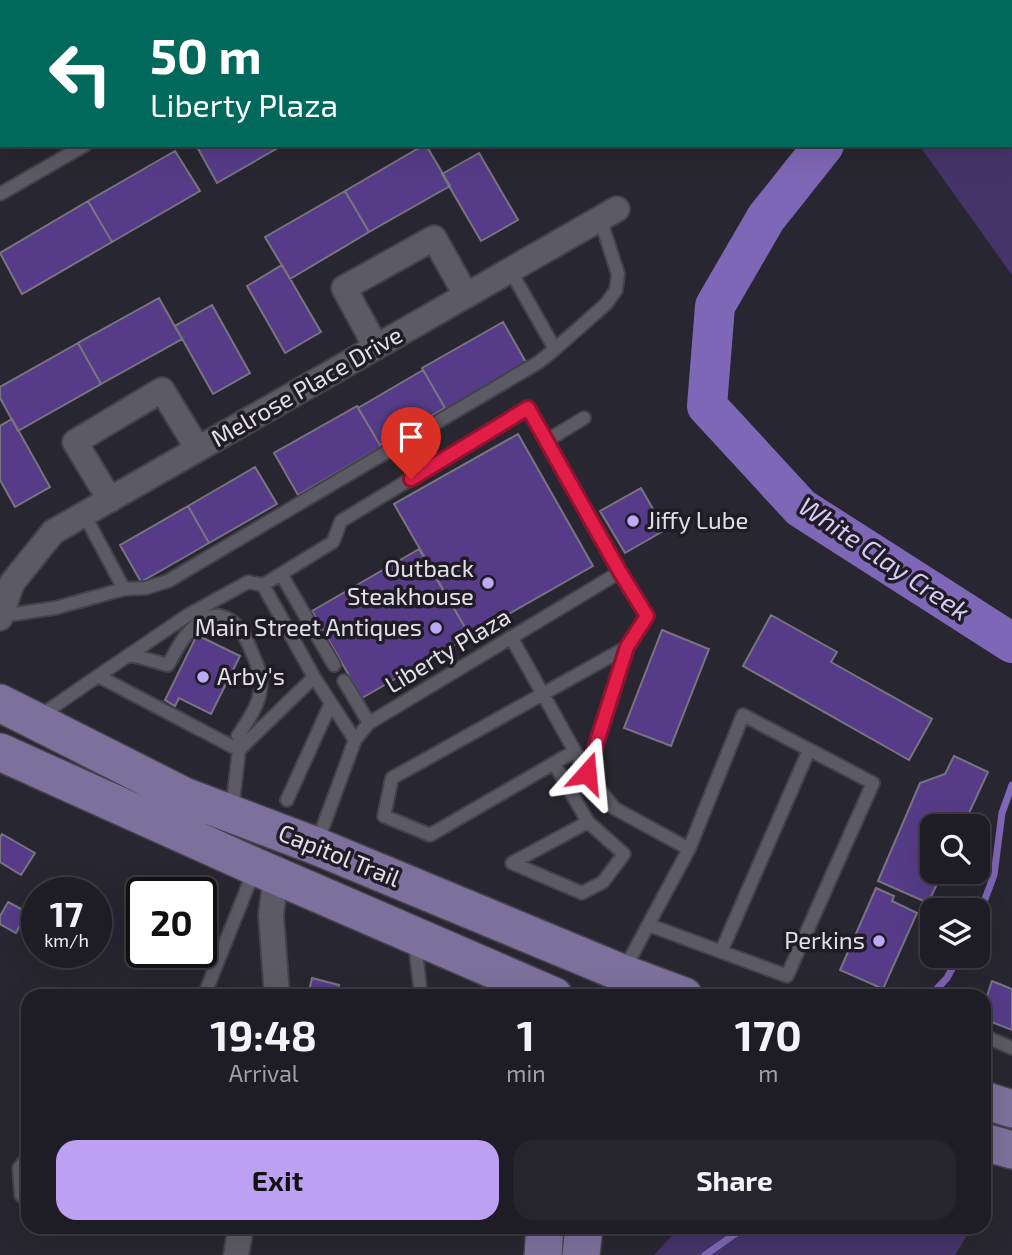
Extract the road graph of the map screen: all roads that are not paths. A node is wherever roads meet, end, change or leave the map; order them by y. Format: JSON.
{"nodes":[{"id":1,"x":82,"y":147,"type":"edge"},
{"id":2,"x":0,"y":194,"type":"edge"},
{"id":3,"x":609,"y":213,"type":"joint"},
{"id":4,"x":510,"y":270,"type":"junction"},
{"id":5,"x":466,"y":295,"type":"junction"},
{"id":6,"x":376,"y":347,"type":"junction"},
{"id":7,"x":555,"y":349,"type":"junction"},
{"id":8,"x":584,"y":418,"type":"dead end"},
{"id":9,"x":546,"y":440,"type":"junction"},
{"id":10,"x":198,"y":449,"type":"junction"},
{"id":11,"x":110,"y":500,"type":"junction"},
{"id":12,"x":84,"y":514,"type":"junction"},
{"id":13,"x":620,"y":572,"type":"junction"},
{"id":14,"x":281,"y":574,"type":"junction"},
{"id":15,"x":6,"y":579,"type":"edge"},
{"id":16,"x":262,"y":585,"type":"junction"},
{"id":17,"x":124,"y":589,"type":"junction"},
{"id":18,"x":0,"y":617,"type":"edge"},
{"id":19,"x":512,"y":637,"type":"junction"},
{"id":20,"x":627,"y":647,"type":"junction"},
{"id":21,"x":131,"y":655,"type":"junction"},
{"id":22,"x":334,"y":665,"type":"dead end"},
{"id":23,"x":98,"y":676,"type":"junction"},
{"id":24,"x":314,"y":677,"type":"junction"},
{"id":25,"x":344,"y":681,"type":"dead end"},
{"id":26,"x":542,"y":695,"type":"junction"},
{"id":27,"x":0,"y":703,"type":"edge"},
{"id":28,"x":331,"y":703,"type":"junction"},
{"id":29,"x":34,"y":720,"type":"junction"},
{"id":30,"x":369,"y":723,"type":"junction"},
{"id":31,"x":355,"y":740,"type":"junction"},
{"id":32,"x":242,"y":747,"type":"junction"},
{"id":33,"x":809,"y":750,"type":"junction"},
{"id":34,"x":575,"y":751,"type":"junction"},
{"id":35,"x":0,"y":752,"type":"edge"},
{"id":36,"x":554,"y":764,"type":"junction"},
{"id":37,"x":587,"y":773,"type":"junction"},
{"id":38,"x":287,"y":800,"type":"dead end"},
{"id":39,"x":231,"y":814,"type":"junction"},
{"id":40,"x":588,"y":822,"type":"junction"},
{"id":41,"x":316,"y":846,"type":"junction"},
{"id":42,"x":690,"y":849,"type":"junction"},
{"id":43,"x":266,"y":872,"type":"junction"},
{"id":44,"x":649,"y":925,"type":"junction"},
{"id":45,"x":415,"y":936,"type":"junction"},
{"id":46,"x":451,"y":951,"type":"junction"},
{"id":47,"x":721,"y":952,"type":"junction"},
{"id":48,"x":618,"y":988,"type":"edge"},
{"id":49,"x":208,"y":989,"type":"edge"},
{"id":50,"x":276,"y":989,"type":"edge"},
{"id":51,"x":420,"y":989,"type":"edge"},
{"id":52,"x":489,"y":989,"type":"edge"},
{"id":53,"x":538,"y":989,"type":"edge"},
{"id":54,"x":991,"y":1039,"type":"edge"},
{"id":55,"x":1012,"y":1048,"type":"edge"},
{"id":56,"x":991,"y":1144,"type":"edge"},
{"id":57,"x":1012,"y":1150,"type":"edge"},
{"id":58,"x":21,"y":1166,"type":"edge"},
{"id":59,"x":21,"y":1196,"type":"edge"},
{"id":60,"x":240,"y":1234,"type":"edge"},
{"id":61,"x":544,"y":1234,"type":"edge"},
{"id":62,"x":583,"y":1234,"type":"edge"},
{"id":63,"x":236,"y":1255,"type":"edge"},
{"id":64,"x":543,"y":1255,"type":"edge"},
{"id":65,"x":581,"y":1255,"type":"edge"}],
"edges":[{"from":1,"to":2,"type":"lane"},
{"from":3,"to":4,"type":"street","name":"Melrose Place Drive"},
{"from":3,"to":7,"type":"lane"},
{"from":4,"to":5,"type":"street","name":"Melrose Place Drive"},
{"from":4,"to":7,"type":"lane"},
{"from":5,"to":6,"type":"street","name":"Melrose Place Drive"},
{"from":5,"to":6,"type":"street"},
{"from":6,"to":10,"type":"street","name":"Melrose Place Drive"},
{"from":7,"to":17,"type":"lane"},
{"from":8,"to":9,"type":"lane"},
{"from":9,"to":13,"type":"lane"},
{"from":9,"to":14,"type":"lane"},
{"from":10,"to":11,"type":"street","name":"Melrose Place Drive"},
{"from":10,"to":11,"type":"street"},
{"from":11,"to":12,"type":"street","name":"Melrose Place Drive"},
{"from":12,"to":15,"type":"street","name":"Melrose Place Drive"},
{"from":12,"to":17,"type":"lane"},
{"from":13,"to":19,"type":"lane","name":"Liberty Plaza"},
{"from":13,"to":20,"type":"lane"},
{"from":14,"to":16,"type":"lane"},
{"from":14,"to":22,"type":"lane"},
{"from":15,"to":18,"type":"street","name":"Melrose Place Drive"},
{"from":16,"to":21,"type":"lane"},
{"from":16,"to":24,"type":"lane"},
{"from":17,"to":18,"type":"lane"},
{"from":19,"to":26,"type":"lane"},
{"from":19,"to":30,"type":"lane","name":"Liberty Plaza"},
{"from":20,"to":26,"type":"lane"},
{"from":20,"to":37,"type":"lane"},
{"from":21,"to":23,"type":"lane"},
{"from":21,"to":32,"type":"lane"},
{"from":23,"to":29,"type":"lane"},
{"from":23,"to":32,"type":"lane"},
{"from":24,"to":28,"type":"lane"},
{"from":24,"to":32,"type":"lane"},
{"from":25,"to":30,"type":"lane"},
{"from":26,"to":34,"type":"lane"},
{"from":26,"to":36,"type":"lane"},
{"from":27,"to":29,"type":"main road","name":"Capitol Trail"},
{"from":28,"to":31,"type":"lane"},
{"from":28,"to":38,"type":"lane"},
{"from":29,"to":39,"type":"main road","name":"Capitol Trail"},
{"from":30,"to":31,"type":"lane","name":"Liberty Plaza"},
{"from":31,"to":41,"type":"lane","name":"Liberty Plaza"},
{"from":32,"to":39,"type":"lane"},
{"from":33,"to":42,"type":"lane"},
{"from":33,"to":47,"type":"lane"},
{"from":33,"to":47,"type":"lane"},
{"from":34,"to":36,"type":"lane"},
{"from":34,"to":37,"type":"lane"},
{"from":35,"to":43,"type":"main road","name":"Capitol Trail"},
{"from":36,"to":40,"type":"lane"},
{"from":37,"to":42,"type":"lane"},
{"from":39,"to":41,"type":"main road","name":"Capitol Trail"},
{"from":40,"to":40,"type":"lane"},
{"from":41,"to":48,"type":"main road","name":"Capitol Trail"},
{"from":42,"to":44,"type":"lane"},
{"from":43,"to":45,"type":"main road","name":"Capitol Trail"},
{"from":43,"to":49,"type":"lane"},
{"from":43,"to":50,"type":"street"},
{"from":44,"to":47,"type":"lane"},
{"from":44,"to":48,"type":"lane"},
{"from":45,"to":46,"type":"main road","name":"Capitol Trail"},
{"from":45,"to":51,"type":"lane"},
{"from":46,"to":52,"type":"main road"},
{"from":46,"to":53,"type":"main road","name":"Capitol Trail"},
{"from":54,"to":55,"type":"lane"},
{"from":56,"to":57,"type":"main road"},
{"from":58,"to":59,"type":"lane"},
{"from":60,"to":63,"type":"street"},
{"from":61,"to":64,"type":"main road"},
{"from":62,"to":65,"type":"main road"}]}
